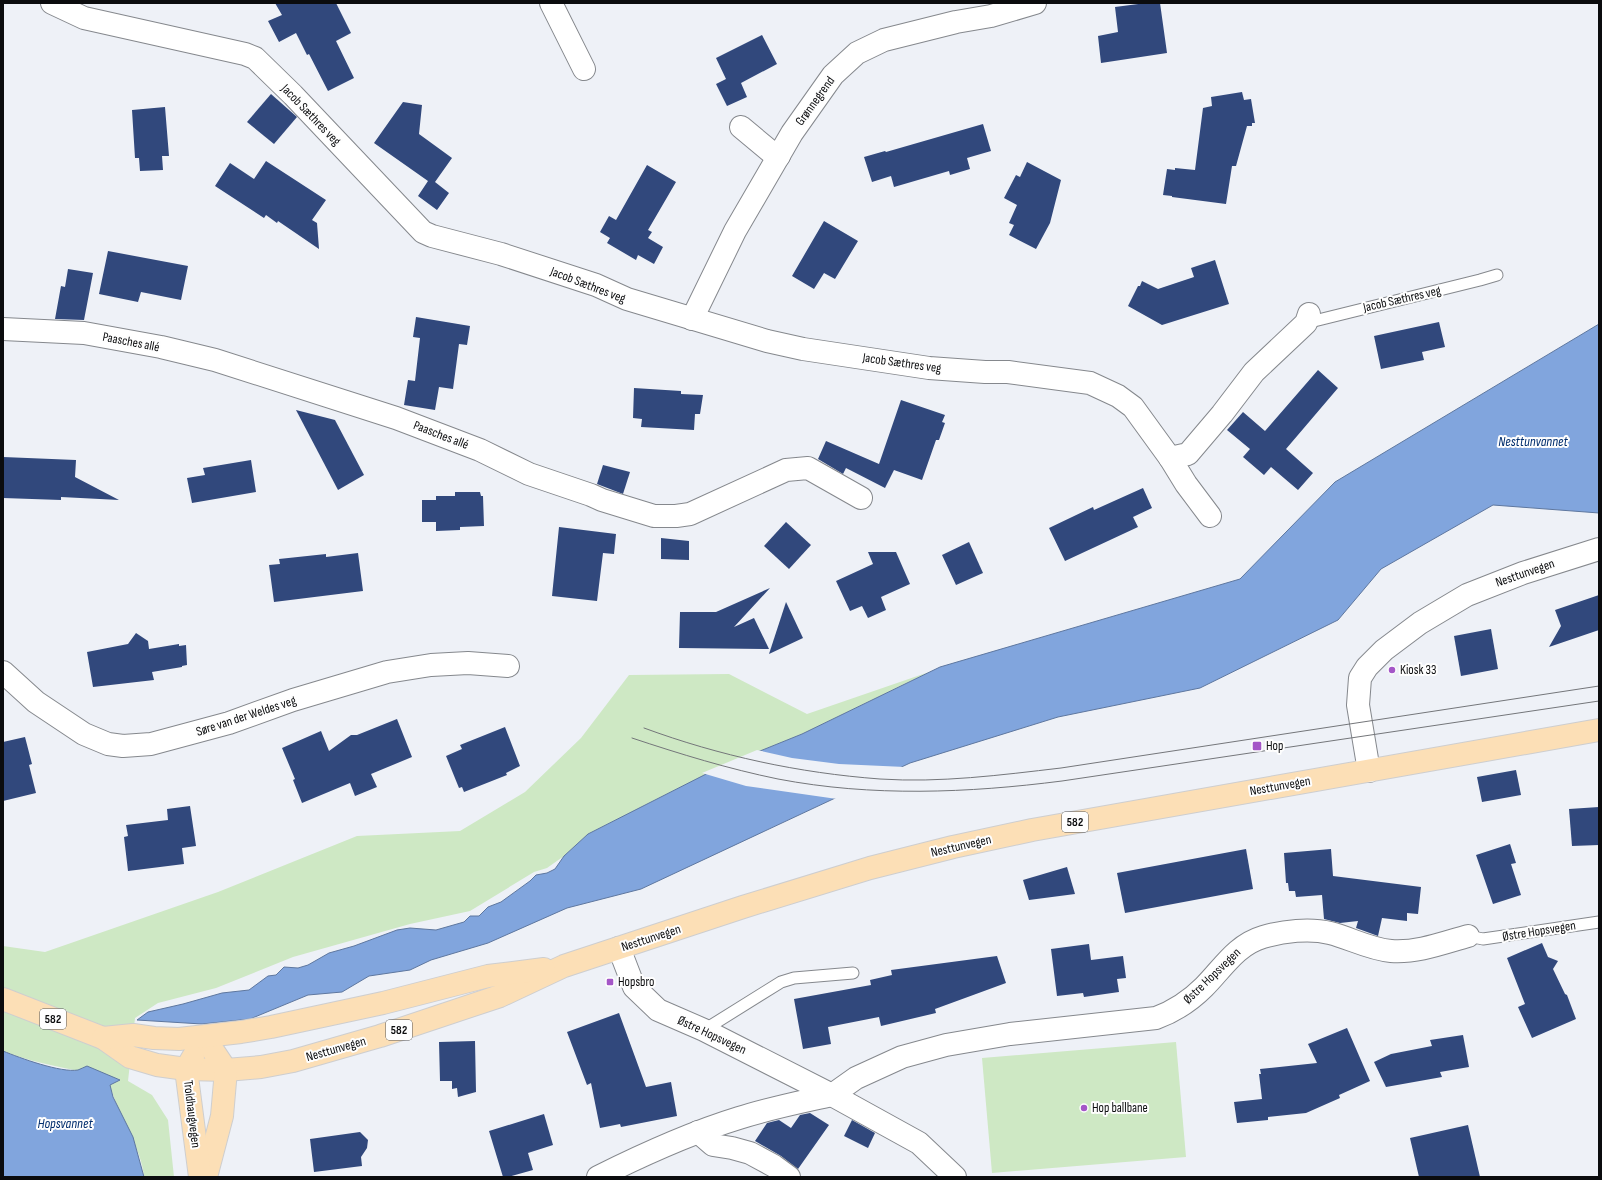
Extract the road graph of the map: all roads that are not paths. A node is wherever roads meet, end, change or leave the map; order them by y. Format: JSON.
{"nodes":[{"id":1,"x":52,"y":3,"type":"edge"},
{"id":2,"x":551,"y":3,"type":"edge"},
{"id":3,"x":1035,"y":3,"type":"edge"},
{"id":4,"x":584,"y":69,"type":"dead end"},
{"id":5,"x":742,"y":127,"type":"dead end"},
{"id":6,"x":778,"y":156,"type":"junction"},
{"id":7,"x":1497,"y":275,"type":"dead end"},
{"id":8,"x":1308,"y":319,"type":"joint"},
{"id":9,"x":692,"y":320,"type":"junction"},
{"id":10,"x":3,"y":329,"type":"edge"},
{"id":11,"x":1170,"y":458,"type":"junction"},
{"id":12,"x":861,"y":498,"type":"dead end"},
{"id":13,"x":1210,"y":516,"type":"dead end"},
{"id":14,"x":1599,"y":549,"type":"edge"},
{"id":15,"x":508,"y":666,"type":"dead end"},
{"id":16,"x":3,"y":672,"type":"edge"},
{"id":17,"x":1599,"y":730,"type":"edge"},
{"id":18,"x":1369,"y":771,"type":"junction"},
{"id":19,"x":1599,"y":922,"type":"edge"},
{"id":20,"x":1468,"y":936,"type":"joint"},
{"id":21,"x":619,"y":948,"type":"junction"},
{"id":22,"x":564,"y":966,"type":"junction"},
{"id":23,"x":853,"y":972,"type":"dead end"},
{"id":24,"x":3,"y":999,"type":"edge"},
{"id":25,"x":704,"y":1030,"type":"junction"},
{"id":26,"x":204,"y":1036,"type":"junction"},
{"id":27,"x":102,"y":1038,"type":"junction"},
{"id":28,"x":186,"y":1069,"type":"junction"},
{"id":29,"x":226,"y":1070,"type":"junction"},
{"id":30,"x":832,"y":1094,"type":"junction"},
{"id":31,"x":698,"y":1132,"type":"junction"},
{"id":32,"x":200,"y":1177,"type":"edge"},
{"id":33,"x":206,"y":1177,"type":"edge"},
{"id":34,"x":598,"y":1177,"type":"edge"},
{"id":35,"x":789,"y":1177,"type":"edge"},
{"id":36,"x":955,"y":1177,"type":"edge"}],
"edges":[{"from":1,"to":9,"type":"street","name":"Jacob Sæthres veg"},
{"from":2,"to":4,"type":"street"},
{"from":3,"to":6,"type":"street","name":"Grønnegrend"},
{"from":5,"to":6,"type":"street"},
{"from":6,"to":9,"type":"street","name":"Grønnegrend"},
{"from":7,"to":8,"type":"lane","name":"Jacob Sæthres veg"},
{"from":8,"to":11,"type":"street","name":"Jacob Sæthres veg"},
{"from":9,"to":11,"type":"street","name":"Jacob Sæthres veg"},
{"from":10,"to":12,"type":"street","name":"Paasches allé"},
{"from":11,"to":13,"type":"street","name":"Jacob Sæthres veg"},
{"from":14,"to":18,"type":"street","name":"Nesttunvegen"},
{"from":15,"to":16,"type":"street","name":"Søre van der Weldes veg"},
{"from":17,"to":18,"type":"main road","name":"Nesttunvegen","number":"582"},
{"from":18,"to":21,"type":"main road","name":"Nesttunvegen","number":"582"},
{"from":19,"to":20,"type":"lane","name":"Østre Hopsvegen"},
{"from":20,"to":30,"type":"street","name":"Østre Hopsvegen"},
{"from":21,"to":22,"type":"main road","name":"Nesttunvegen","number":"582"},
{"from":21,"to":25,"type":"street","name":"Østre Hopsvegen"},
{"from":22,"to":26,"type":"main road","name":"Nesttunvegen","number":"582"},
{"from":22,"to":29,"type":"main road","name":"Nesttunvegen","number":"582"},
{"from":23,"to":25,"type":"lane"},
{"from":24,"to":27,"type":"main road","name":"Nesttunvegen","number":"582"},
{"from":25,"to":30,"type":"street","name":"Østre Hopsvegen"},
{"from":26,"to":27,"type":"main road","name":"Nesttunvegen","number":"582"},
{"from":26,"to":28,"type":"main road","name":"Troldhaugvegen"},
{"from":26,"to":29,"type":"main road"},
{"from":27,"to":28,"type":"main road","name":"Nesttunvegen","number":"582"},
{"from":28,"to":29,"type":"main road","name":"Nesttunvegen","number":"582"},
{"from":28,"to":32,"type":"main road","name":"Troldhaugvegen"},
{"from":29,"to":33,"type":"main road","name":"Troldhaugvegen"},
{"from":30,"to":31,"type":"street","name":"Østre Hopsvegen"},
{"from":30,"to":36,"type":"street","name":"Østre Hopsvegen"},
{"from":31,"to":34,"type":"street","name":"Østre Hopsvegen"},
{"from":31,"to":35,"type":"street"}]}
